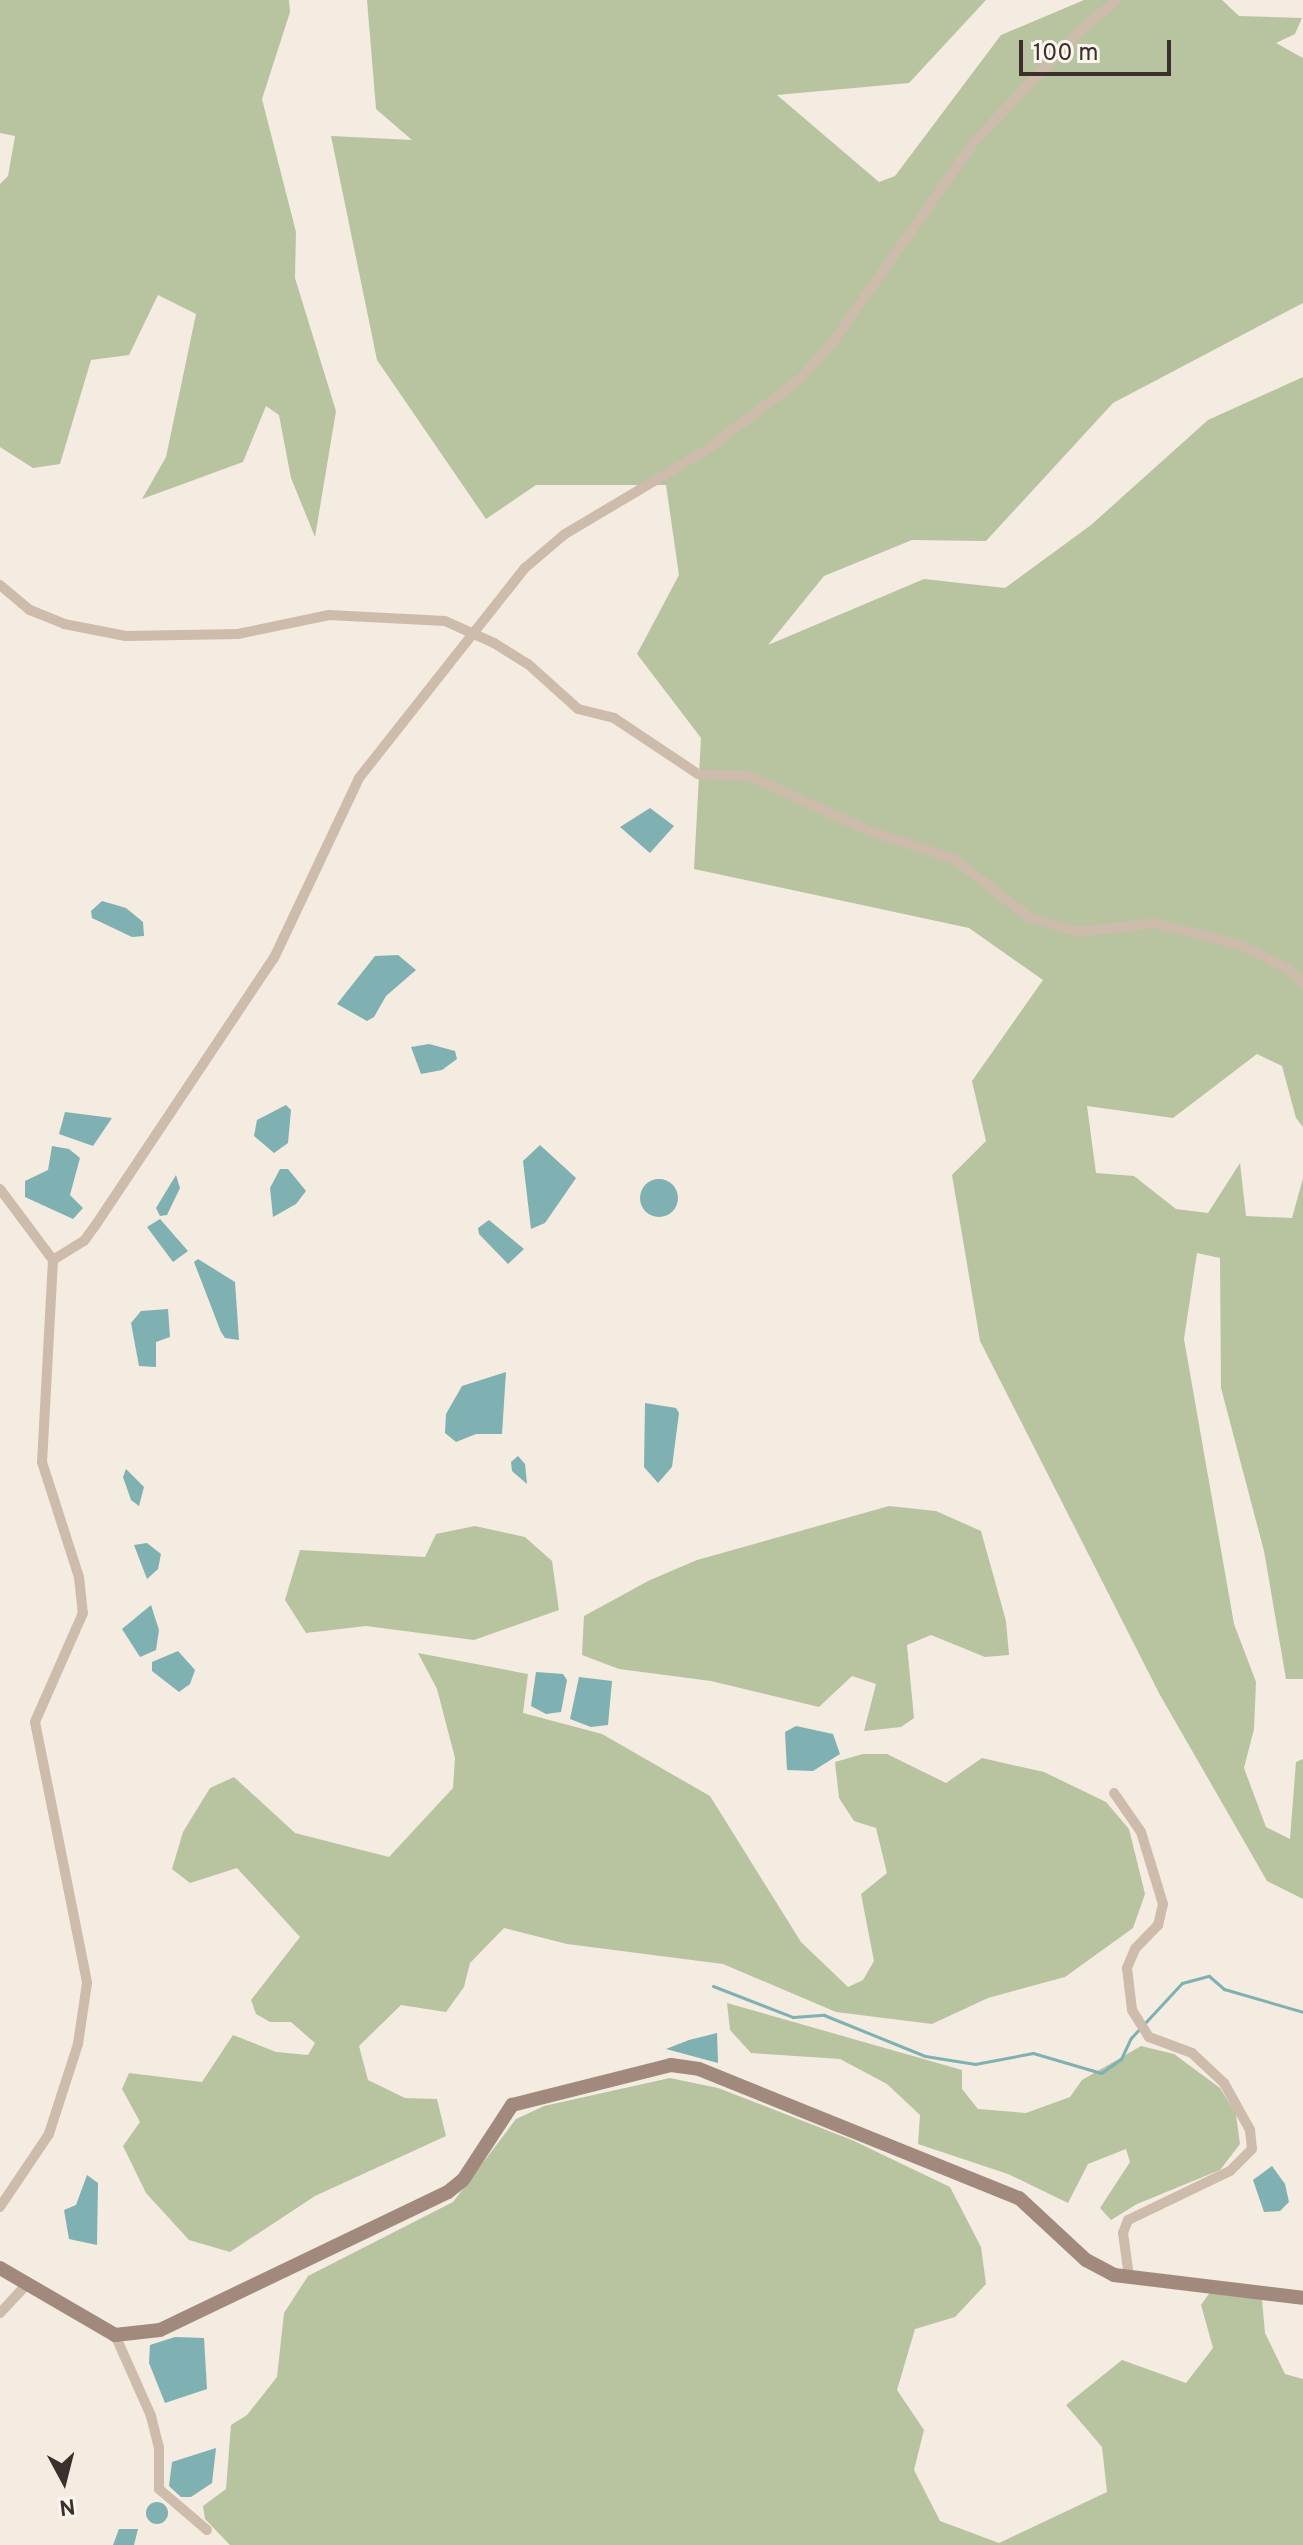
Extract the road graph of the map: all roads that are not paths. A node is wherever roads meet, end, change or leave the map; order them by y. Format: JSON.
{"nodes":[{"id":1,"x":1117,"y":0,"type":"edge"},
{"id":2,"x":0,"y":585,"type":"edge"},
{"id":3,"x":475,"y":634,"type":"junction"},
{"id":4,"x":1303,"y":983,"type":"edge"},
{"id":5,"x":0,"y":1189,"type":"edge"},
{"id":6,"x":53,"y":1260,"type":"junction"},
{"id":7,"x":1114,"y":1793,"type":"dead end"},
{"id":8,"x":0,"y":2207,"type":"edge"},
{"id":9,"x":0,"y":2268,"type":"edge"},
{"id":10,"x":1129,"y":2276,"type":"junction"},
{"id":11,"x":27,"y":2284,"type":"junction"},
{"id":12,"x":1303,"y":2298,"type":"edge"},
{"id":13,"x":0,"y":2313,"type":"edge"},
{"id":14,"x":115,"y":2335,"type":"junction"},
{"id":15,"x":207,"y":2530,"type":"dead end"}],
"edges":[{"from":1,"to":3,"type":"street"},
{"from":2,"to":3,"type":"street"},
{"from":3,"to":4,"type":"street"},
{"from":3,"to":6,"type":"street"},
{"from":5,"to":6,"type":"street"},
{"from":6,"to":8,"type":"street"},
{"from":7,"to":10,"type":"street"},
{"from":9,"to":11,"type":"street"},
{"from":10,"to":12,"type":"street"},
{"from":10,"to":14,"type":"street"},
{"from":11,"to":13,"type":"street"},
{"from":11,"to":14,"type":"street"},
{"from":14,"to":15,"type":"street"}]}
